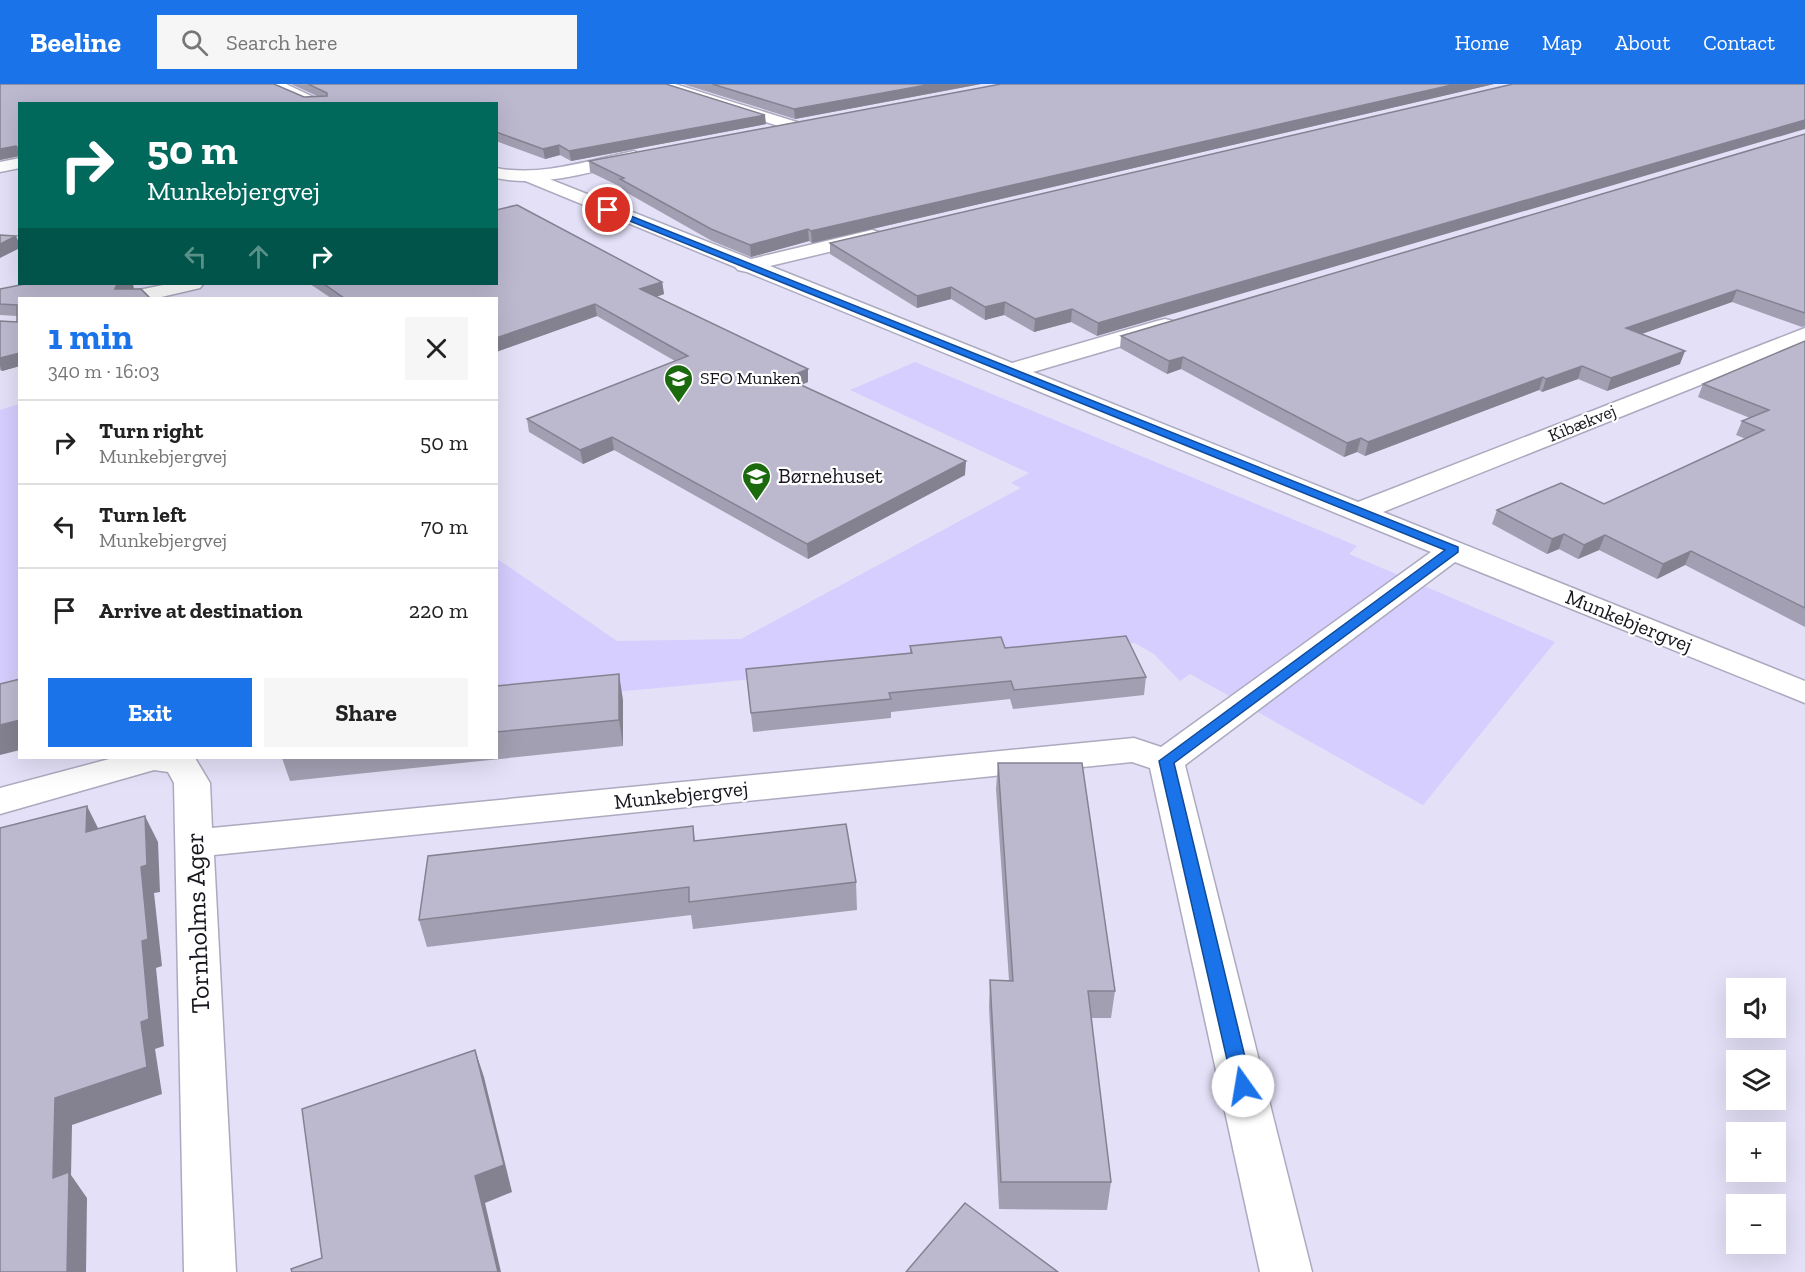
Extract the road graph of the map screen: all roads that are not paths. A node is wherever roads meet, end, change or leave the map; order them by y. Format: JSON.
{"nodes":[{"id":1,"x":273,"y":84,"type":"edge"},
{"id":2,"x":660,"y":84,"type":"edge"},
{"id":3,"x":318,"y":102,"type":"edge"},
{"id":4,"x":760,"y":132,"type":"edge"},
{"id":5,"x":649,"y":153,"type":"edge"},
{"id":6,"x":18,"y":163,"type":"edge"},
{"id":7,"x":0,"y":167,"type":"edge"},
{"id":8,"x":498,"y":174,"type":"edge"},
{"id":9,"x":529,"y":176,"type":"junction"},
{"id":10,"x":885,"y":233,"type":"edge"},
{"id":11,"x":745,"y":266,"type":"junction"},
{"id":12,"x":189,"y":285,"type":"edge"},
{"id":13,"x":136,"y":297,"type":"edge"},
{"id":14,"x":1181,"y":321,"type":"edge"},
{"id":15,"x":1805,"y":335,"type":"edge"},
{"id":16,"x":1010,"y":372,"type":"junction"},
{"id":17,"x":1360,"y":511,"type":"junction"},
{"id":18,"x":1454,"y":549,"type":"junction"},
{"id":19,"x":1805,"y":693,"type":"edge"},
{"id":20,"x":150,"y":759,"type":"edge"},
{"id":21,"x":159,"y":759,"type":"edge"},
{"id":22,"x":1166,"y":761,"type":"junction"},
{"id":23,"x":0,"y":801,"type":"edge"},
{"id":24,"x":194,"y":843,"type":"junction"},
{"id":25,"x":210,"y":1272,"type":"edge"},
{"id":26,"x":1286,"y":1272,"type":"edge"}],
"edges":[{"from":1,"to":3,"type":"street"},
{"from":2,"to":4,"type":"street"},
{"from":5,"to":9,"type":"street"},
{"from":6,"to":7,"type":"street"},
{"from":8,"to":9,"type":"street"},
{"from":9,"to":11,"type":"street","name":"Munkebjergvej"},
{"from":10,"to":11,"type":"street"},
{"from":11,"to":16,"type":"street","name":"Munkebjergvej"},
{"from":12,"to":13,"type":"street"},
{"from":14,"to":16,"type":"street"},
{"from":15,"to":17,"type":"street","name":"Kibækvej"},
{"from":16,"to":17,"type":"street","name":"Munkebjergvej"},
{"from":17,"to":18,"type":"street","name":"Munkebjergvej"},
{"from":18,"to":19,"type":"street","name":"Munkebjergvej"},
{"from":18,"to":22,"type":"street"},
{"from":20,"to":23,"type":"street","name":"Tornholms Ager"},
{"from":21,"to":24,"type":"street","name":"Tornholms Ager"},
{"from":22,"to":24,"type":"street","name":"Munkebjergvej"},
{"from":22,"to":26,"type":"street"},
{"from":24,"to":25,"type":"street","name":"Tornholms Ager"}]}
